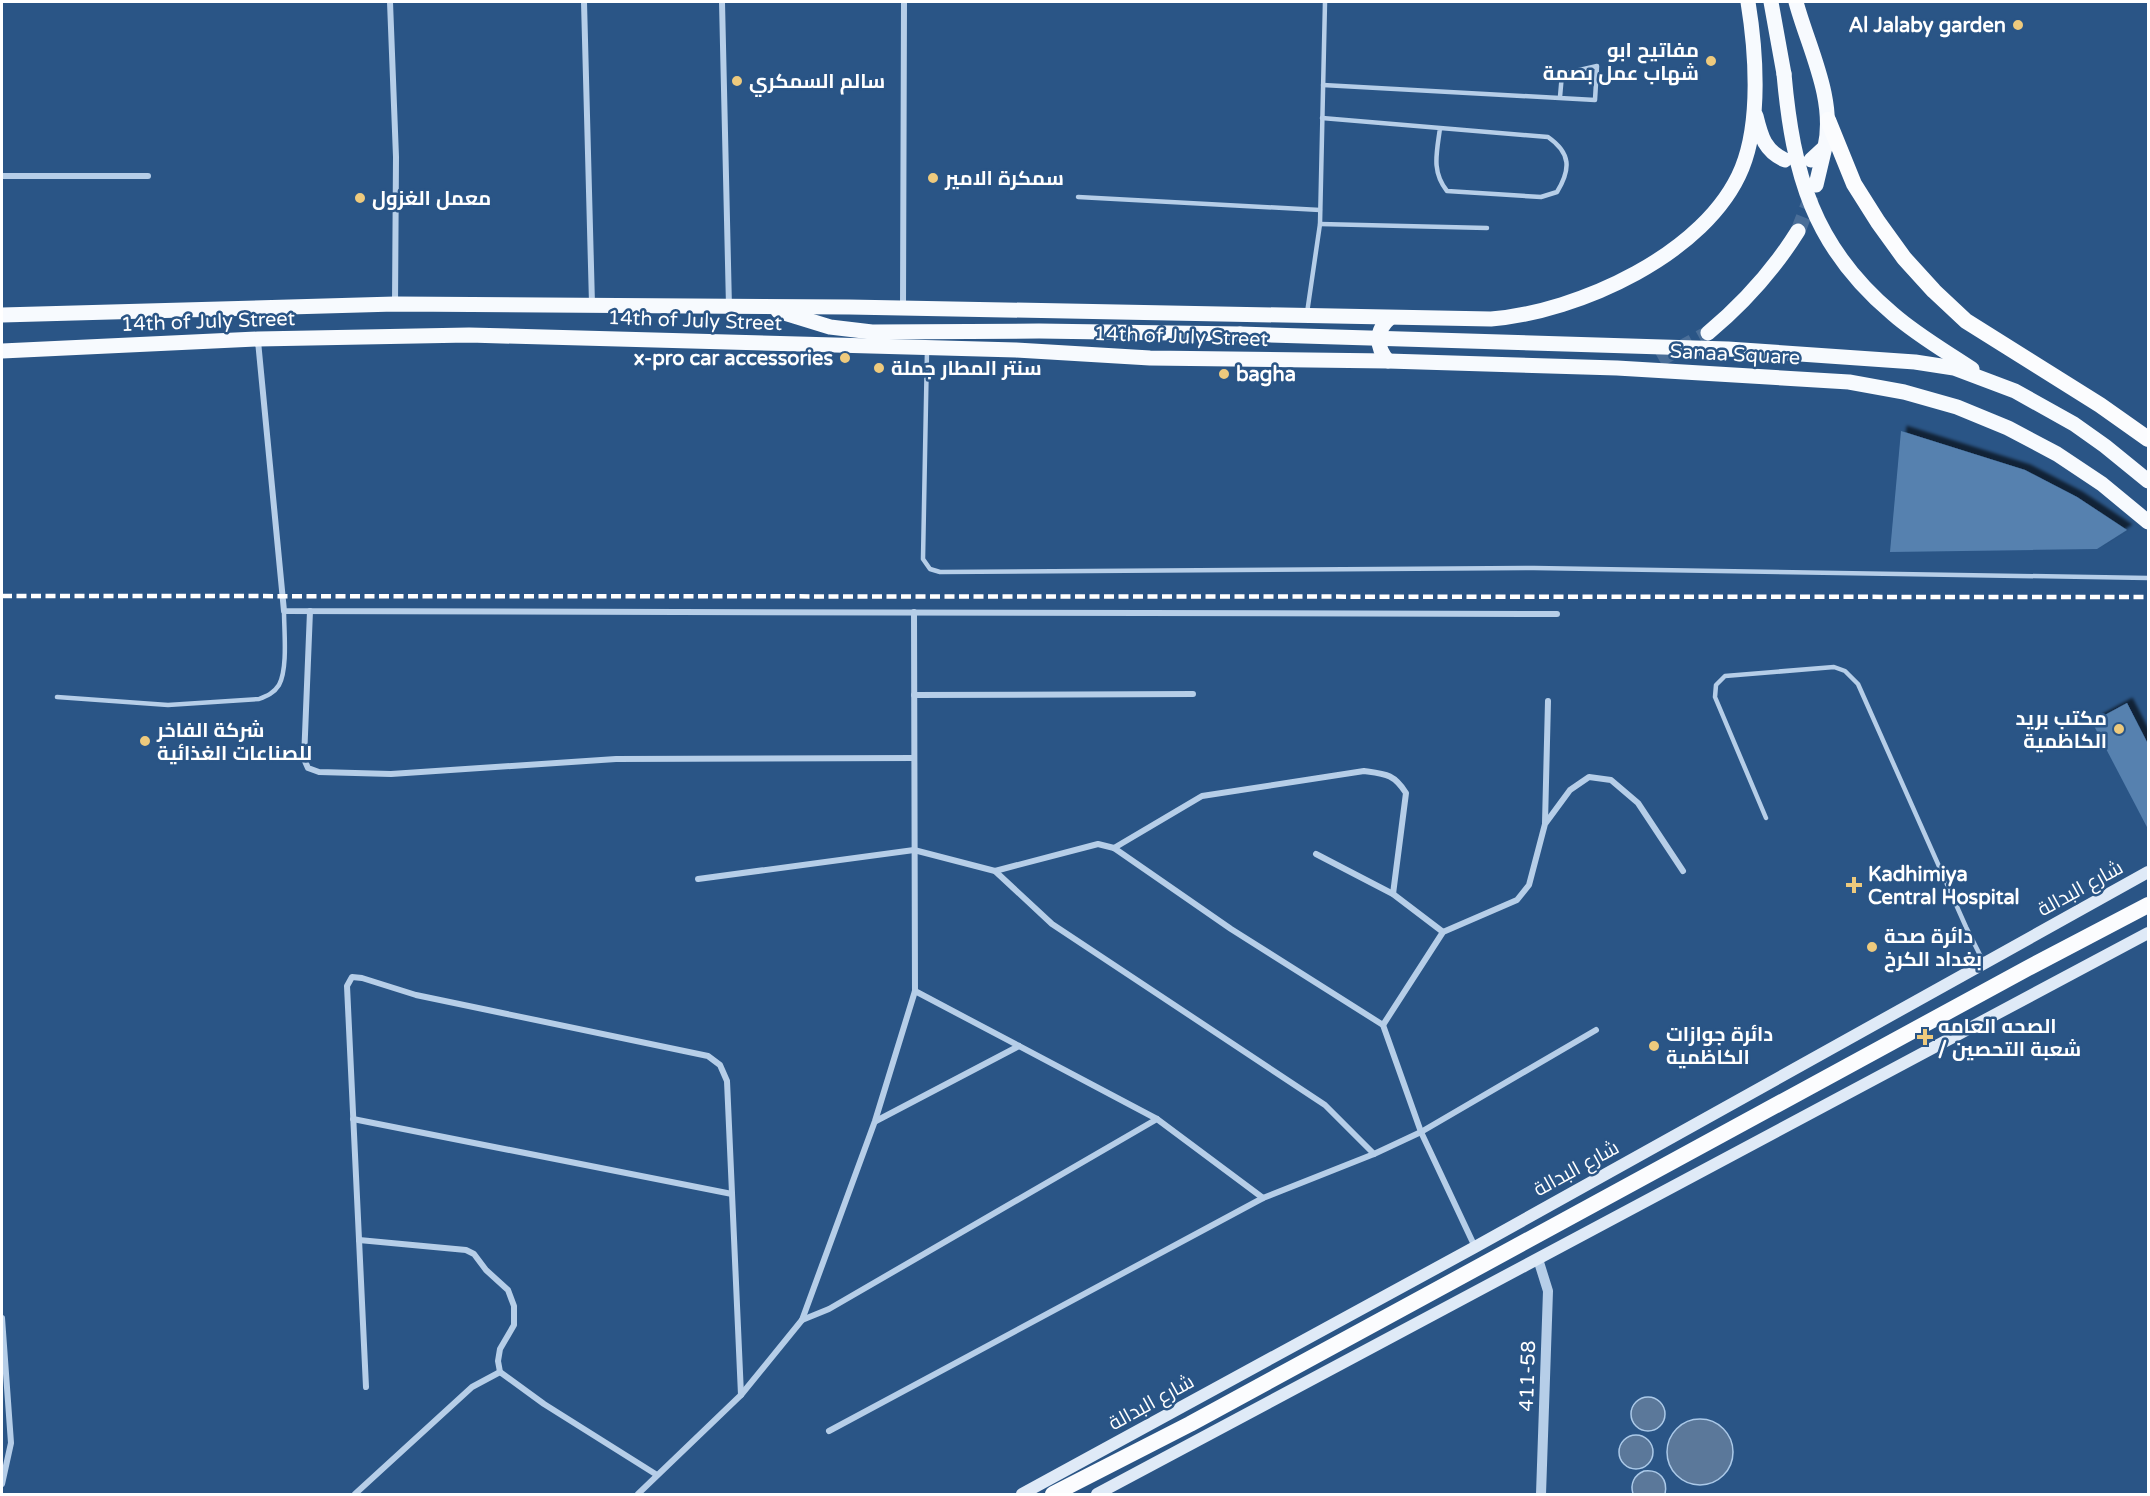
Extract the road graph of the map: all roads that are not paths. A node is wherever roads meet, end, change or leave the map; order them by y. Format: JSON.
{"nodes":[{"id":1,"x":390,"y":2,"type":"edge"},
{"id":2,"x":584,"y":2,"type":"edge"},
{"id":3,"x":722,"y":2,"type":"edge"},
{"id":4,"x":904,"y":2,"type":"edge"},
{"id":5,"x":1324,"y":2,"type":"edge"},
{"id":6,"x":1748,"y":2,"type":"edge"},
{"id":7,"x":1771,"y":2,"type":"edge"},
{"id":8,"x":1796,"y":2,"type":"edge"},
{"id":9,"x":1323,"y":85,"type":"junction"},
{"id":10,"x":1560,"y":97,"type":"junction"},
{"id":11,"x":1753,"y":101,"type":"junction"},
{"id":12,"x":1322,"y":118,"type":"junction"},
{"id":13,"x":1828,"y":120,"type":"junction"},
{"id":14,"x":1440,"y":128,"type":"junction"},
{"id":15,"x":1825,"y":147,"type":"junction"},
{"id":16,"x":1785,"y":160,"type":"dead end"},
{"id":17,"x":1811,"y":160,"type":"dead end"},
{"id":18,"x":2,"y":176,"type":"edge"},
{"id":19,"x":148,"y":176,"type":"dead end"},
{"id":20,"x":1816,"y":185,"type":"tunnel mouth"},
{"id":21,"x":1078,"y":197,"type":"dead end"},
{"id":22,"x":1320,"y":210,"type":"junction"},
{"id":23,"x":1320,"y":224,"type":"junction"},
{"id":24,"x":1487,"y":228,"type":"dead end"},
{"id":25,"x":1798,"y":231,"type":"tunnel mouth"},
{"id":26,"x":395,"y":304,"type":"junction"},
{"id":27,"x":592,"y":305,"type":"junction"},
{"id":28,"x":729,"y":307,"type":"junction"},
{"id":29,"x":769,"y":308,"type":"junction"},
{"id":30,"x":903,"y":308,"type":"junction"},
{"id":31,"x":2,"y":315,"type":"edge"},
{"id":32,"x":1306,"y":316,"type":"junction"},
{"id":33,"x":1390,"y":318,"type":"junction"},
{"id":34,"x":1708,"y":333,"type":"tunnel mouth"},
{"id":35,"x":258,"y":339,"type":"junction"},
{"id":36,"x":927,"y":348,"type":"junction"},
{"id":37,"x":2,"y":351,"type":"edge"},
{"id":38,"x":1659,"y":360,"type":"tunnel mouth"},
{"id":39,"x":1388,"y":361,"type":"junction"},
{"id":40,"x":1617,"y":368,"type":"junction"},
{"id":41,"x":1990,"y":381,"type":"junction"},
{"id":42,"x":2148,"y":439,"type":"edge"},
{"id":43,"x":2148,"y":481,"type":"edge"},
{"id":44,"x":2148,"y":522,"type":"edge"},
{"id":45,"x":2148,"y":578,"type":"edge"},
{"id":46,"x":284,"y":611,"type":"junction"},
{"id":47,"x":309,"y":612,"type":"junction"},
{"id":48,"x":914,"y":612,"type":"junction"},
{"id":49,"x":1557,"y":614,"type":"dead end"},
{"id":50,"x":1193,"y":694,"type":"dead end"},
{"id":51,"x":914,"y":695,"type":"junction"},
{"id":52,"x":57,"y":697,"type":"dead end"},
{"id":53,"x":1548,"y":701,"type":"dead end"},
{"id":54,"x":914,"y":758,"type":"junction"},
{"id":55,"x":1766,"y":818,"type":"dead end"},
{"id":56,"x":1545,"y":824,"type":"junction"},
{"id":57,"x":1114,"y":848,"type":"junction"},
{"id":58,"x":914,"y":850,"type":"junction"},
{"id":59,"x":1316,"y":854,"type":"dead end"},
{"id":60,"x":995,"y":870,"type":"junction"},
{"id":61,"x":1683,"y":872,"type":"dead end"},
{"id":62,"x":2148,"y":872,"type":"edge"},
{"id":63,"x":698,"y":879,"type":"dead end"},
{"id":64,"x":1393,"y":894,"type":"junction"},
{"id":65,"x":2148,"y":905,"type":"edge"},
{"id":66,"x":1443,"y":932,"type":"junction"},
{"id":67,"x":2148,"y":933,"type":"edge"},
{"id":68,"x":1984,"y":963,"type":"junction"},
{"id":69,"x":915,"y":992,"type":"junction"},
{"id":70,"x":1383,"y":1025,"type":"junction"},
{"id":71,"x":1596,"y":1030,"type":"dead end"},
{"id":72,"x":1019,"y":1046,"type":"junction"},
{"id":73,"x":353,"y":1119,"type":"junction"},
{"id":74,"x":1156,"y":1119,"type":"junction"},
{"id":75,"x":875,"y":1121,"type":"junction"},
{"id":76,"x":1421,"y":1132,"type":"junction"},
{"id":77,"x":1374,"y":1154,"type":"junction"},
{"id":78,"x":732,"y":1194,"type":"junction"},
{"id":79,"x":1263,"y":1198,"type":"junction"},
{"id":80,"x":359,"y":1240,"type":"junction"},
{"id":81,"x":1475,"y":1247,"type":"junction"},
{"id":82,"x":1538,"y":1259,"type":"junction"},
{"id":83,"x":2,"y":1318,"type":"edge"},
{"id":84,"x":802,"y":1320,"type":"junction"},
{"id":85,"x":500,"y":1372,"type":"junction"},
{"id":86,"x":366,"y":1387,"type":"dead end"},
{"id":87,"x":741,"y":1395,"type":"junction"},
{"id":88,"x":829,"y":1431,"type":"dead end"},
{"id":89,"x":657,"y":1475,"type":"junction"},
{"id":90,"x":2,"y":1484,"type":"edge"},
{"id":91,"x":355,"y":1494,"type":"edge"},
{"id":92,"x":639,"y":1494,"type":"edge"},
{"id":93,"x":1022,"y":1494,"type":"edge"},
{"id":94,"x":1053,"y":1494,"type":"edge"},
{"id":95,"x":1096,"y":1494,"type":"edge"},
{"id":96,"x":1540,"y":1494,"type":"edge"}],
"edges":[{"from":1,"to":26,"type":"street"},
{"from":2,"to":27,"type":"street"},
{"from":3,"to":28,"type":"street"},
{"from":4,"to":30,"type":"street"},
{"from":5,"to":9,"type":"lane"},
{"from":6,"to":11,"type":"main road"},
{"from":7,"to":41,"type":"main road","bridge":true},
{"from":8,"to":13,"type":"main road"},
{"from":9,"to":10,"type":"lane"},
{"from":9,"to":12,"type":"lane"},
{"from":10,"to":10,"type":"lane"},
{"from":11,"to":16,"type":"main road"},
{"from":11,"to":33,"type":"main road","name":"14th of July Street"},
{"from":12,"to":14,"type":"lane"},
{"from":12,"to":22,"type":"lane"},
{"from":13,"to":15,"type":"main road"},
{"from":13,"to":42,"type":"highway"},
{"from":14,"to":14,"type":"lane"},
{"from":15,"to":17,"type":"main road"},
{"from":15,"to":20,"type":"main road"},
{"from":18,"to":19,"type":"street"},
{"from":21,"to":22,"type":"lane"},
{"from":22,"to":23,"type":"lane"},
{"from":23,"to":24,"type":"lane"},
{"from":23,"to":32,"type":"lane"},
{"from":25,"to":34,"type":"main road","name":"Sanaa Square"},
{"from":26,"to":27,"type":"main road","name":"14th of July Street"},
{"from":26,"to":31,"type":"main road","name":"14th of July Street"},
{"from":27,"to":28,"type":"main road","name":"14th of July Street"},
{"from":28,"to":29,"type":"main road","name":"14th of July Street"},
{"from":29,"to":30,"type":"main road","name":"14th of July Street"},
{"from":29,"to":41,"type":"main road","bridge":true},
{"from":30,"to":32,"type":"main road","name":"14th of July Street"},
{"from":32,"to":33,"type":"main road","name":"14th of July Street"},
{"from":33,"to":39,"type":"main road"},
{"from":35,"to":36,"type":"main road","name":"14th of July Street"},
{"from":35,"to":37,"type":"main road","name":"14th of July Street"},
{"from":35,"to":46,"type":"street"},
{"from":36,"to":39,"type":"main road","name":"14th of July Street"},
{"from":36,"to":45,"type":"lane"},
{"from":38,"to":40,"type":"main road","name":"Sanaa Square"},
{"from":39,"to":40,"type":"main road","name":"Sanaa Square"},
{"from":40,"to":44,"type":"main road","name":"Sanaa Square"},
{"from":41,"to":43,"type":"main road","bridge":true},
{"from":46,"to":47,"type":"street"},
{"from":46,"to":52,"type":"lane"},
{"from":47,"to":48,"type":"street"},
{"from":47,"to":54,"type":"street"},
{"from":48,"to":49,"type":"street"},
{"from":48,"to":51,"type":"street"},
{"from":50,"to":51,"type":"street"},
{"from":51,"to":54,"type":"street"},
{"from":53,"to":56,"type":"street"},
{"from":54,"to":58,"type":"street"},
{"from":55,"to":68,"type":"lane"},
{"from":56,"to":61,"type":"street"},
{"from":56,"to":66,"type":"street"},
{"from":57,"to":60,"type":"street"},
{"from":57,"to":64,"type":"street"},
{"from":57,"to":70,"type":"street"},
{"from":58,"to":60,"type":"street"},
{"from":58,"to":63,"type":"street"},
{"from":58,"to":69,"type":"street"},
{"from":59,"to":64,"type":"street"},
{"from":60,"to":77,"type":"street"},
{"from":62,"to":68,"type":"main road","name":"شارع البدالة"},
{"from":64,"to":66,"type":"street"},
{"from":65,"to":94,"type":"highway"},
{"from":66,"to":70,"type":"street"},
{"from":67,"to":82,"type":"main road"},
{"from":68,"to":81,"type":"main road","name":"شارع البدالة"},
{"from":69,"to":72,"type":"street"},
{"from":69,"to":75,"type":"street"},
{"from":70,"to":76,"type":"street"},
{"from":71,"to":76,"type":"street"},
{"from":72,"to":74,"type":"street"},
{"from":72,"to":75,"type":"street"},
{"from":73,"to":78,"type":"street"},
{"from":73,"to":78,"type":"street"},
{"from":73,"to":80,"type":"street"},
{"from":74,"to":79,"type":"street"},
{"from":74,"to":84,"type":"street"},
{"from":75,"to":84,"type":"street"},
{"from":76,"to":77,"type":"street"},
{"from":76,"to":81,"type":"street"},
{"from":77,"to":79,"type":"street"},
{"from":78,"to":87,"type":"street"},
{"from":79,"to":88,"type":"street"},
{"from":80,"to":85,"type":"street"},
{"from":80,"to":86,"type":"street"},
{"from":81,"to":93,"type":"main road","name":"شارع البدالة"},
{"from":82,"to":95,"type":"main road"},
{"from":82,"to":96,"type":"street","name":"411-58"},
{"from":83,"to":90,"type":"street"},
{"from":84,"to":87,"type":"street"},
{"from":85,"to":89,"type":"street"},
{"from":85,"to":91,"type":"street"},
{"from":87,"to":89,"type":"street"},
{"from":89,"to":92,"type":"street"}]}
